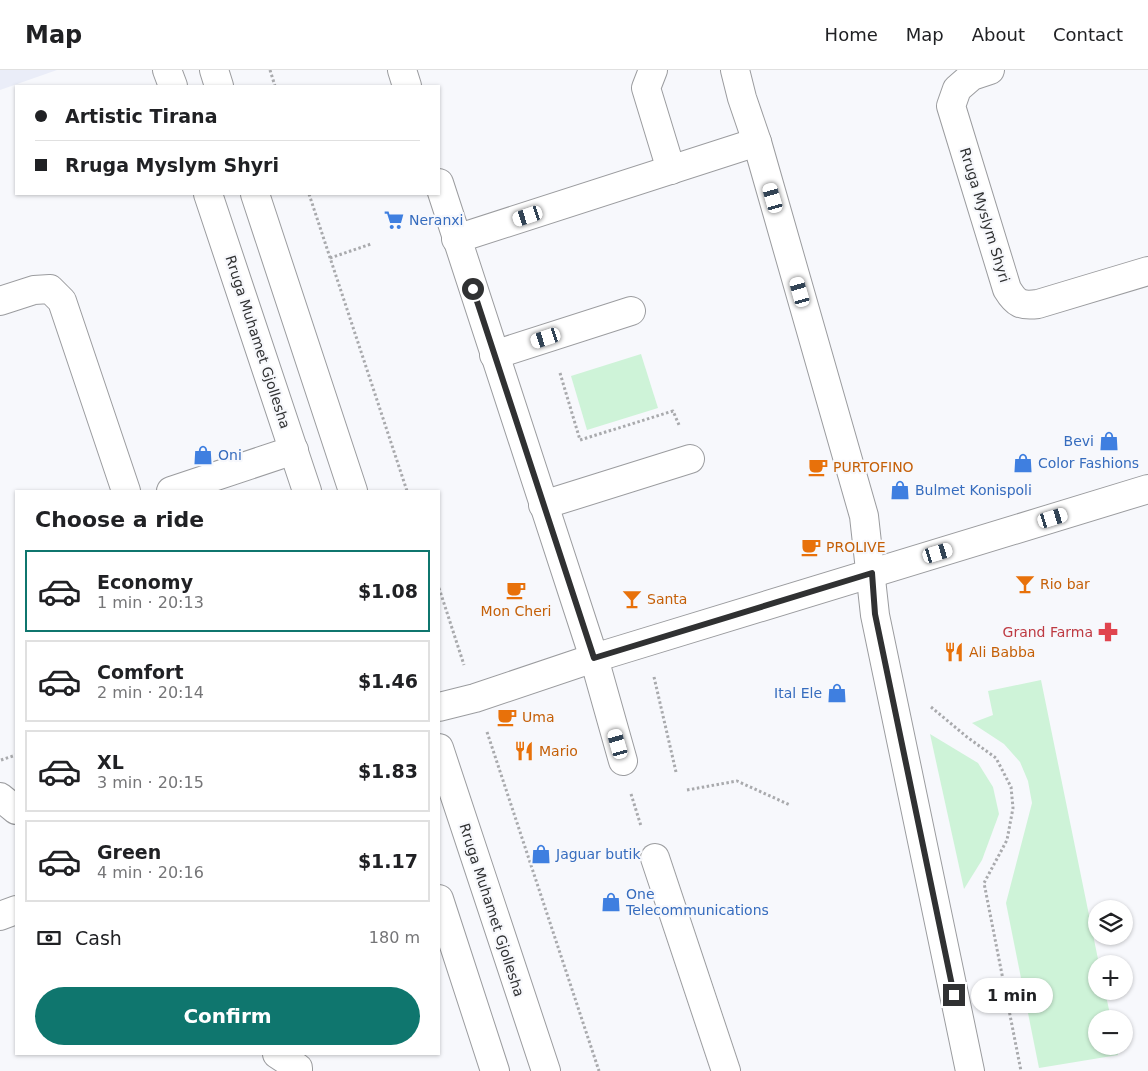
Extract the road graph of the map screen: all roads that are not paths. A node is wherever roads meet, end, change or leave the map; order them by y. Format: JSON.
{"nodes":[{"id":1,"x":167,"y":70,"type":"edge"},
{"id":2,"x":214,"y":70,"type":"edge"},
{"id":3,"x":402,"y":70,"type":"edge"},
{"id":4,"x":653,"y":70,"type":"edge"},
{"id":5,"x":735,"y":70,"type":"edge"},
{"id":6,"x":990,"y":70,"type":"edge"},
{"id":7,"x":172,"y":85,"type":"edge"},
{"id":8,"x":219,"y":85,"type":"edge"},
{"id":9,"x":407,"y":85,"type":"edge"},
{"id":10,"x":757,"y":142,"type":"junction"},
{"id":11,"x":671,"y":170,"type":"junction"},
{"id":12,"x":440,"y":186,"type":"edge"},
{"id":13,"x":208,"y":195,"type":"edge"},
{"id":14,"x":255,"y":195,"type":"edge"},
{"id":15,"x":456,"y":239,"type":"junction"},
{"id":16,"x":1148,"y":271,"type":"edge"},
{"id":17,"x":0,"y":301,"type":"edge"},
{"id":18,"x":631,"y":311,"type":"dead end"},
{"id":19,"x":494,"y":355,"type":"junction"},
{"id":20,"x":294,"y":450,"type":"junction"},
{"id":21,"x":690,"y":459,"type":"dead end"},
{"id":22,"x":1148,"y":489,"type":"edge"},
{"id":23,"x":126,"y":490,"type":"edge"},
{"id":24,"x":174,"y":490,"type":"edge"},
{"id":25,"x":307,"y":490,"type":"edge"},
{"id":26,"x":353,"y":490,"type":"edge"},
{"id":27,"x":544,"y":505,"type":"junction"},
{"id":28,"x":872,"y":573,"type":"junction"},
{"id":29,"x":594,"y":658,"type":"junction"},
{"id":30,"x":440,"y":707,"type":"edge"},
{"id":31,"x":440,"y":751,"type":"edge"},
{"id":32,"x":623,"y":762,"type":"road end"},
{"id":33,"x":0,"y":796,"type":"edge"},
{"id":34,"x":15,"y":809,"type":"edge"},
{"id":35,"x":655,"y":858,"type":"road end"},
{"id":36,"x":440,"y":902,"type":"edge"},
{"id":37,"x":15,"y":910,"type":"edge"},
{"id":38,"x":0,"y":916,"type":"edge"},
{"id":39,"x":278,"y":1055,"type":"edge"},
{"id":40,"x":298,"y":1071,"type":"edge"},
{"id":41,"x":495,"y":1071,"type":"edge"},
{"id":42,"x":546,"y":1071,"type":"edge"},
{"id":43,"x":726,"y":1071,"type":"edge"},
{"id":44,"x":970,"y":1071,"type":"edge"}],
"edges":[{"from":1,"to":7,"type":"street"},
{"from":2,"to":8,"type":"street"},
{"from":3,"to":9,"type":"street"},
{"from":4,"to":11,"type":"street"},
{"from":5,"to":10,"type":"street"},
{"from":6,"to":16,"type":"street","name":"Rruga Myslym Shyri"},
{"from":10,"to":11,"type":"street"},
{"from":10,"to":28,"type":"street"},
{"from":11,"to":15,"type":"street"},
{"from":12,"to":15,"type":"street"},
{"from":13,"to":20,"type":"street","name":"Rruga Muhamet Gjollesha"},
{"from":14,"to":26,"type":"street"},
{"from":15,"to":19,"type":"street"},
{"from":17,"to":23,"type":"street"},
{"from":18,"to":19,"type":"street"},
{"from":19,"to":27,"type":"street"},
{"from":20,"to":24,"type":"street"},
{"from":20,"to":25,"type":"street","name":"Rruga Muhamet Gjollesha"},
{"from":21,"to":27,"type":"street"},
{"from":22,"to":28,"type":"street"},
{"from":27,"to":29,"type":"street"},
{"from":28,"to":29,"type":"street"},
{"from":28,"to":44,"type":"street"},
{"from":29,"to":30,"type":"street"},
{"from":29,"to":32,"type":"street"},
{"from":31,"to":42,"type":"street","name":"Rruga Muhamet Gjollesha"},
{"from":33,"to":34,"type":"street"},
{"from":35,"to":43,"type":"street"},
{"from":36,"to":41,"type":"street"},
{"from":37,"to":38,"type":"street"},
{"from":39,"to":40,"type":"street"}]}
